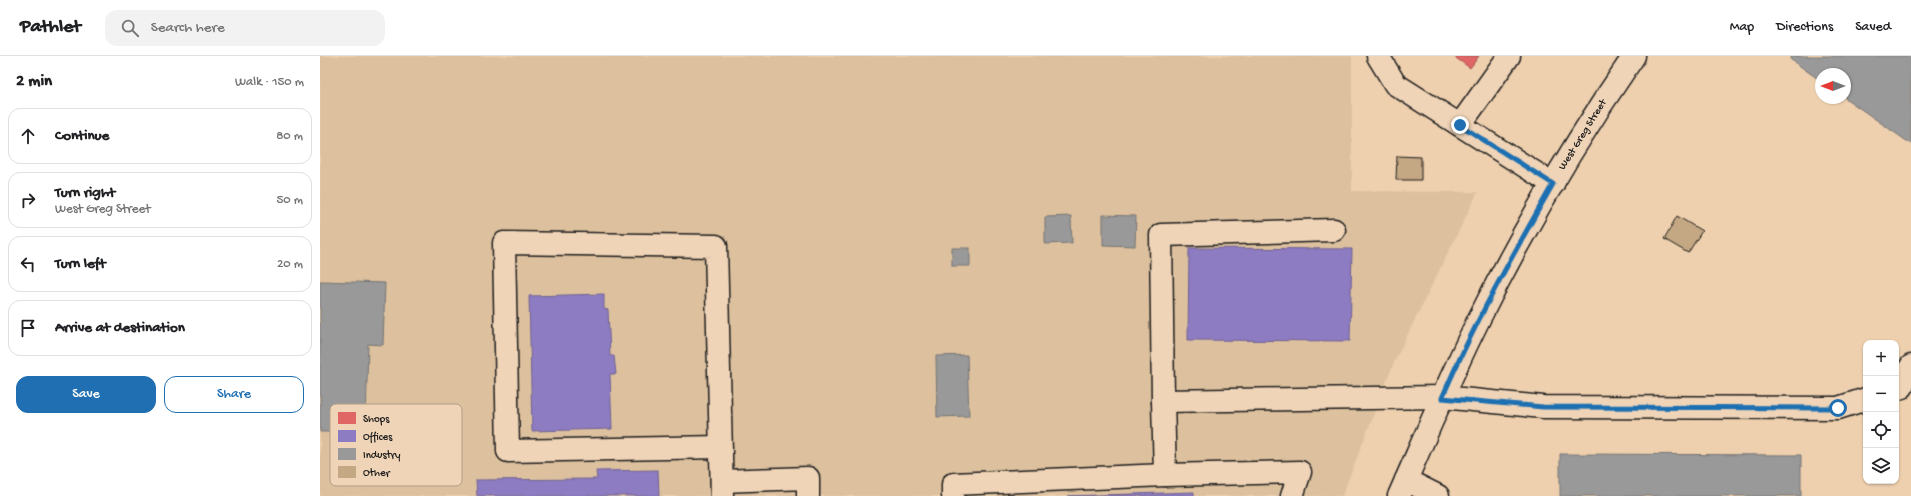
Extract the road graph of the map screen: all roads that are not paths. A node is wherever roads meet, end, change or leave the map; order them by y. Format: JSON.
{"nodes":[{"id":1,"x":1378,"y":56,"type":"edge"},
{"id":2,"x":1509,"y":56,"type":"edge"},
{"id":3,"x":1634,"y":56,"type":"edge"},
{"id":4,"x":1460,"y":125,"type":"junction"},
{"id":5,"x":1553,"y":184,"type":"junction"},
{"id":6,"x":1334,"y":230,"type":"dead end"},
{"id":7,"x":1911,"y":366,"type":"edge"},
{"id":8,"x":1899,"y":388,"type":"edge"},
{"id":9,"x":1442,"y":398,"type":"junction"},
{"id":10,"x":1863,"y":400,"type":"edge"},
{"id":11,"x":1163,"y":401,"type":"junction"},
{"id":12,"x":721,"y":447,"type":"junction"},
{"id":13,"x":1165,"y":475,"type":"junction"},
{"id":14,"x":1403,"y":488,"type":"edge"},
{"id":15,"x":722,"y":489,"type":"edge"},
{"id":16,"x":808,"y":496,"type":"edge"},
{"id":17,"x":953,"y":496,"type":"edge"},
{"id":18,"x":1292,"y":496,"type":"edge"},
{"id":19,"x":1438,"y":496,"type":"edge"}],
"edges":[{"from":1,"to":4,"type":"main road"},
{"from":2,"to":4,"type":"main road"},
{"from":3,"to":5,"type":"main road","name":"West Greg Street"},
{"from":4,"to":5,"type":"main road"},
{"from":5,"to":9,"type":"main road","name":"West Greg Street"},
{"from":6,"to":11,"type":"main road"},
{"from":7,"to":8,"type":"main road"},
{"from":9,"to":10,"type":"main road"},
{"from":9,"to":11,"type":"main road"},
{"from":9,"to":14,"type":"main road","name":"West Greg Street"},
{"from":11,"to":13,"type":"main road"},
{"from":12,"to":12,"type":"main road"},
{"from":12,"to":15,"type":"main road"},
{"from":13,"to":17,"type":"main road"},
{"from":13,"to":18,"type":"main road"},
{"from":14,"to":19,"type":"main road"},
{"from":15,"to":16,"type":"main road"}]}
